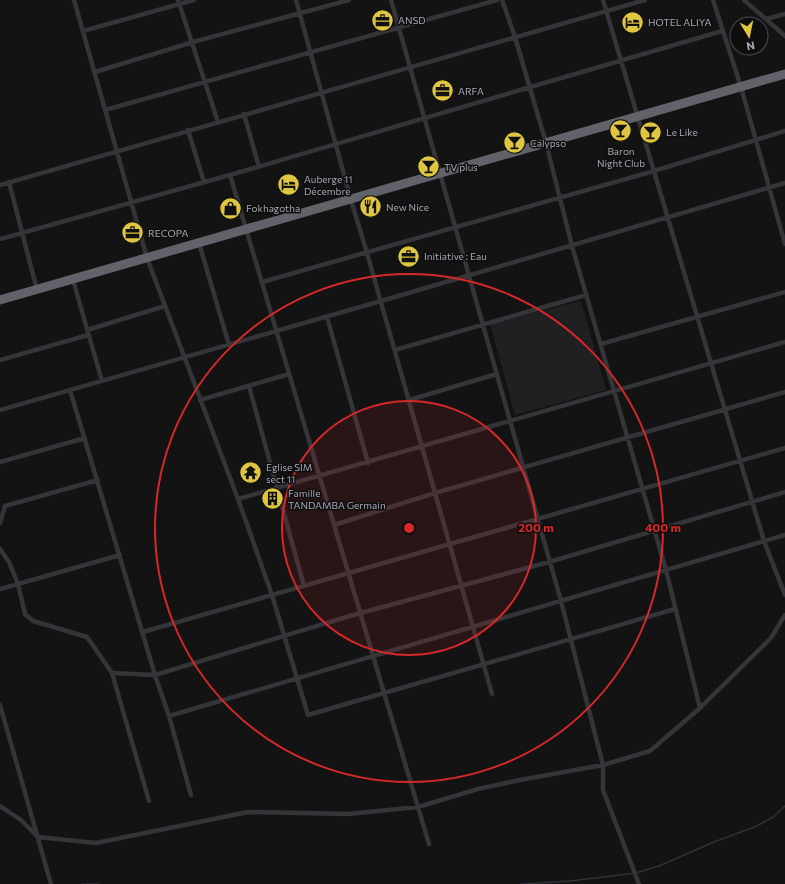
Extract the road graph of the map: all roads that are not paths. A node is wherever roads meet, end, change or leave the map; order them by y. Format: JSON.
{"nodes":[{"id":1,"x":74,"y":0,"type":"edge"},
{"id":2,"x":194,"y":0,"type":"edge"},
{"id":3,"x":296,"y":0,"type":"edge"},
{"id":4,"x":349,"y":0,"type":"edge"},
{"id":5,"x":391,"y":0,"type":"edge"},
{"id":6,"x":497,"y":0,"type":"edge"},
{"id":7,"x":502,"y":0,"type":"edge"},
{"id":8,"x":603,"y":0,"type":"edge"},
{"id":9,"x":645,"y":0,"type":"edge"},
{"id":10,"x":713,"y":0,"type":"edge"},
{"id":11,"x":744,"y":0,"type":"edge"},
{"id":12,"x":179,"y":2,"type":"edge"},
{"id":13,"x":606,"y":11,"type":"junction"},
{"id":14,"x":299,"y":13,"type":"junction"},
{"id":15,"x":785,"y":14,"type":"edge"},
{"id":16,"x":762,"y":16,"type":"edge"},
{"id":17,"x":769,"y":19,"type":"edge"},
{"id":18,"x":769,"y":23,"type":"edge"},
{"id":19,"x":399,"y":28,"type":"junction"},
{"id":20,"x":83,"y":31,"type":"junction"},
{"id":21,"x":722,"y":31,"type":"junction"},
{"id":22,"x":785,"y":36,"type":"edge"},
{"id":23,"x":515,"y":37,"type":"junction"},
{"id":24,"x":193,"y":42,"type":"junction"},
{"id":25,"x":310,"y":52,"type":"junction"},
{"id":26,"x":621,"y":61,"type":"junction"},
{"id":27,"x":410,"y":68,"type":"junction"},
{"id":28,"x":95,"y":72,"type":"junction"},
{"id":29,"x":785,"y":74,"type":"edge"},
{"id":30,"x":205,"y":82,"type":"junction"},
{"id":31,"x":741,"y":87,"type":"junction"},
{"id":32,"x":530,"y":88,"type":"junction"},
{"id":33,"x":322,"y":92,"type":"junction"},
{"id":34,"x":105,"y":110,"type":"junction"},
{"id":35,"x":244,"y":114,"type":"junction"},
{"id":36,"x":639,"y":117,"type":"junction"},
{"id":37,"x":424,"y":119,"type":"junction"},
{"id":38,"x":218,"y":122,"type":"junction"},
{"id":39,"x":188,"y":130,"type":"junction"},
{"id":40,"x":785,"y":131,"type":"edge"},
{"id":41,"x":754,"y":140,"type":"junction"},
{"id":42,"x":546,"y":143,"type":"junction"},
{"id":43,"x":336,"y":144,"type":"junction"},
{"id":44,"x":117,"y":150,"type":"junction"},
{"id":45,"x":258,"y":167,"type":"junction"},
{"id":46,"x":654,"y":171,"type":"junction"},
{"id":47,"x":440,"y":173,"type":"junction"},
{"id":48,"x":230,"y":175,"type":"junction"},
{"id":49,"x":9,"y":182,"type":"junction"},
{"id":50,"x":204,"y":182,"type":"junction"},
{"id":51,"x":785,"y":183,"type":"edge"},
{"id":52,"x":0,"y":185,"type":"edge"},
{"id":53,"x":768,"y":187,"type":"junction"},
{"id":54,"x":561,"y":197,"type":"junction"},
{"id":55,"x":350,"y":200,"type":"junction"},
{"id":56,"x":132,"y":203,"type":"junction"},
{"id":57,"x":668,"y":217,"type":"junction"},
{"id":58,"x":455,"y":228,"type":"junction"},
{"id":59,"x":247,"y":230,"type":"junction"},
{"id":60,"x":22,"y":233,"type":"junction"},
{"id":61,"x":784,"y":237,"type":"edge"},
{"id":62,"x":0,"y":239,"type":"edge"},
{"id":63,"x":199,"y":243,"type":"junction"},
{"id":64,"x":785,"y":244,"type":"edge"},
{"id":65,"x":572,"y":246,"type":"junction"},
{"id":66,"x":367,"y":253,"type":"junction"},
{"id":67,"x":147,"y":258,"type":"junction"},
{"id":68,"x":469,"y":276,"type":"junction"},
{"id":69,"x":73,"y":280,"type":"junction"},
{"id":70,"x":262,"y":282,"type":"junction"},
{"id":71,"x":37,"y":290,"type":"junction"},
{"id":72,"x":785,"y":292,"type":"edge"},
{"id":73,"x":586,"y":294,"type":"junction"},
{"id":74,"x":0,"y":300,"type":"edge"},
{"id":75,"x":381,"y":301,"type":"junction"},
{"id":76,"x":165,"y":306,"type":"junction"},
{"id":77,"x":327,"y":317,"type":"junction"},
{"id":78,"x":698,"y":317,"type":"junction"},
{"id":79,"x":482,"y":323,"type":"junction"},
{"id":80,"x":87,"y":330,"type":"junction"},
{"id":81,"x":276,"y":331,"type":"junction"},
{"id":82,"x":88,"y":335,"type":"junction"},
{"id":83,"x":785,"y":342,"type":"edge"},
{"id":84,"x":600,"y":344,"type":"junction"},
{"id":85,"x":229,"y":345,"type":"junction"},
{"id":86,"x":395,"y":350,"type":"junction"},
{"id":87,"x":184,"y":358,"type":"junction"},
{"id":88,"x":0,"y":360,"type":"edge"},
{"id":89,"x":711,"y":363,"type":"junction"},
{"id":90,"x":289,"y":374,"type":"junction"},
{"id":91,"x":497,"y":374,"type":"junction"},
{"id":92,"x":102,"y":381,"type":"junction"},
{"id":93,"x":249,"y":386,"type":"junction"},
{"id":94,"x":70,"y":390,"type":"junction"},
{"id":95,"x":614,"y":392,"type":"junction"},
{"id":96,"x":785,"y":392,"type":"edge"},
{"id":97,"x":200,"y":400,"type":"junction"},
{"id":98,"x":409,"y":400,"type":"junction"},
{"id":99,"x":725,"y":409,"type":"junction"},
{"id":100,"x":0,"y":410,"type":"edge"},
{"id":101,"x":510,"y":421,"type":"junction"},
{"id":102,"x":85,"y":438,"type":"junction"},
{"id":103,"x":628,"y":438,"type":"junction"},
{"id":104,"x":422,"y":447,"type":"junction"},
{"id":105,"x":785,"y":448,"type":"edge"},
{"id":106,"x":741,"y":461,"type":"junction"},
{"id":107,"x":0,"y":462,"type":"edge"},
{"id":108,"x":368,"y":463,"type":"junction"},
{"id":109,"x":524,"y":468,"type":"junction"},
{"id":110,"x":320,"y":476,"type":"junction"},
{"id":111,"x":98,"y":480,"type":"junction"},
{"id":112,"x":277,"y":488,"type":"junction"},
{"id":113,"x":643,"y":490,"type":"junction"},
{"id":114,"x":785,"y":492,"type":"edge"},
{"id":115,"x":435,"y":493,"type":"junction"},
{"id":116,"x":238,"y":499,"type":"junction"},
{"id":117,"x":752,"y":501,"type":"junction"},
{"id":118,"x":538,"y":519,"type":"junction"},
{"id":119,"x":0,"y":523,"type":"edge"},
{"id":120,"x":334,"y":525,"type":"junction"},
{"id":121,"x":654,"y":529,"type":"junction"},
{"id":122,"x":785,"y":535,"type":"edge"},
{"id":123,"x":764,"y":541,"type":"junction"},
{"id":124,"x":450,"y":544,"type":"junction"},
{"id":125,"x":0,"y":549,"type":"edge"},
{"id":126,"x":120,"y":555,"type":"junction"},
{"id":127,"x":549,"y":562,"type":"junction"},
{"id":128,"x":666,"y":570,"type":"junction"},
{"id":129,"x":348,"y":573,"type":"junction"},
{"id":130,"x":18,"y":584,"type":"junction"},
{"id":131,"x":461,"y":584,"type":"junction"},
{"id":132,"x":304,"y":586,"type":"junction"},
{"id":133,"x":0,"y":589,"type":"edge"},
{"id":134,"x":272,"y":595,"type":"junction"},
{"id":135,"x":785,"y":595,"type":"edge"},
{"id":136,"x":561,"y":601,"type":"junction"},
{"id":137,"x":675,"y":609,"type":"junction"},
{"id":138,"x":360,"y":613,"type":"junction"},
{"id":139,"x":785,"y":615,"type":"edge"},
{"id":140,"x":473,"y":627,"type":"junction"},
{"id":141,"x":144,"y":632,"type":"junction"},
{"id":142,"x":285,"y":636,"type":"junction"},
{"id":143,"x":570,"y":639,"type":"junction"},
{"id":144,"x":373,"y":656,"type":"junction"},
{"id":145,"x":484,"y":664,"type":"junction"},
{"id":146,"x":112,"y":673,"type":"junction"},
{"id":147,"x":155,"y":675,"type":"junction"},
{"id":148,"x":297,"y":678,"type":"junction"},
{"id":149,"x":384,"y":692,"type":"junction"},
{"id":150,"x":492,"y":694,"type":"dead end"},
{"id":151,"x":0,"y":705,"type":"edge"},
{"id":152,"x":700,"y":708,"type":"junction"},
{"id":153,"x":169,"y":716,"type":"junction"},
{"id":154,"x":604,"y":765,"type":"junction"},
{"id":155,"x":191,"y":795,"type":"dead end"},
{"id":156,"x":149,"y":802,"type":"dead end"},
{"id":157,"x":0,"y":806,"type":"edge"},
{"id":158,"x":418,"y":807,"type":"junction"},
{"id":159,"x":38,"y":837,"type":"junction"},
{"id":160,"x":429,"y":844,"type":"dead end"},
{"id":161,"x":638,"y":883,"type":"edge"},
{"id":162,"x":51,"y":884,"type":"edge"}],
"edges":[{"from":1,"to":20,"type":"street"},
{"from":2,"to":12,"type":"street"},
{"from":3,"to":14,"type":"street"},
{"from":4,"to":14,"type":"street"},
{"from":5,"to":19,"type":"street"},
{"from":6,"to":19,"type":"street"},
{"from":7,"to":23,"type":"street"},
{"from":8,"to":13,"type":"street"},
{"from":9,"to":13,"type":"street"},
{"from":10,"to":21,"type":"street"},
{"from":11,"to":16,"type":"street"},
{"from":12,"to":20,"type":"street"},
{"from":12,"to":24,"type":"street"},
{"from":13,"to":23,"type":"street"},
{"from":13,"to":26,"type":"street"},
{"from":14,"to":24,"type":"street"},
{"from":14,"to":25,"type":"street"},
{"from":15,"to":17,"type":"street"},
{"from":18,"to":22,"type":"street"},
{"from":19,"to":25,"type":"street"},
{"from":19,"to":27,"type":"street"},
{"from":20,"to":28,"type":"street"},
{"from":21,"to":26,"type":"street"},
{"from":21,"to":31,"type":"street"},
{"from":23,"to":27,"type":"street"},
{"from":23,"to":32,"type":"street"},
{"from":24,"to":28,"type":"street"},
{"from":24,"to":30,"type":"street"},
{"from":25,"to":30,"type":"street"},
{"from":25,"to":33,"type":"street"},
{"from":26,"to":32,"type":"street"},
{"from":26,"to":36,"type":"street"},
{"from":27,"to":33,"type":"street"},
{"from":27,"to":37,"type":"street"},
{"from":28,"to":34,"type":"street"},
{"from":29,"to":31,"type":"highway"},
{"from":30,"to":34,"type":"street"},
{"from":30,"to":38,"type":"street"},
{"from":31,"to":36,"type":"highway"},
{"from":31,"to":41,"type":"street"},
{"from":32,"to":37,"type":"street"},
{"from":32,"to":42,"type":"street"},
{"from":33,"to":35,"type":"street"},
{"from":33,"to":43,"type":"street"},
{"from":34,"to":44,"type":"street"},
{"from":35,"to":38,"type":"street"},
{"from":35,"to":45,"type":"street"},
{"from":36,"to":42,"type":"highway"},
{"from":36,"to":46,"type":"street"},
{"from":37,"to":43,"type":"street"},
{"from":37,"to":47,"type":"street"},
{"from":38,"to":39,"type":"street"},
{"from":39,"to":44,"type":"street"},
{"from":39,"to":50,"type":"street"},
{"from":40,"to":41,"type":"street"},
{"from":41,"to":46,"type":"street"},
{"from":41,"to":53,"type":"street"},
{"from":42,"to":47,"type":"highway"},
{"from":42,"to":54,"type":"street"},
{"from":43,"to":45,"type":"street"},
{"from":43,"to":55,"type":"street"},
{"from":44,"to":49,"type":"street"},
{"from":44,"to":56,"type":"street"},
{"from":45,"to":48,"type":"street"},
{"from":46,"to":54,"type":"street"},
{"from":46,"to":57,"type":"street"},
{"from":47,"to":55,"type":"highway"},
{"from":47,"to":58,"type":"street"},
{"from":48,"to":50,"type":"street"},
{"from":48,"to":59,"type":"street"},
{"from":49,"to":52,"type":"street"},
{"from":49,"to":60,"type":"street"},
{"from":50,"to":56,"type":"street"},
{"from":51,"to":53,"type":"street"},
{"from":53,"to":57,"type":"street"},
{"from":53,"to":61,"type":"street"},
{"from":54,"to":58,"type":"street"},
{"from":54,"to":65,"type":"street"},
{"from":55,"to":59,"type":"highway"},
{"from":55,"to":66,"type":"street"},
{"from":56,"to":60,"type":"street"},
{"from":56,"to":67,"type":"street"},
{"from":57,"to":65,"type":"street"},
{"from":57,"to":78,"type":"street"},
{"from":58,"to":66,"type":"street"},
{"from":58,"to":68,"type":"street"},
{"from":59,"to":63,"type":"highway"},
{"from":59,"to":70,"type":"street"},
{"from":60,"to":62,"type":"street"},
{"from":60,"to":71,"type":"street"},
{"from":61,"to":64,"type":"street"},
{"from":63,"to":67,"type":"highway"},
{"from":63,"to":85,"type":"street"},
{"from":65,"to":68,"type":"street"},
{"from":65,"to":73,"type":"street"},
{"from":66,"to":70,"type":"street"},
{"from":66,"to":75,"type":"street"},
{"from":67,"to":69,"type":"highway"},
{"from":67,"to":76,"type":"street"},
{"from":68,"to":75,"type":"street"},
{"from":68,"to":79,"type":"street"},
{"from":69,"to":71,"type":"highway"},
{"from":69,"to":80,"type":"street"},
{"from":70,"to":81,"type":"street"},
{"from":71,"to":74,"type":"highway"},
{"from":72,"to":78,"type":"street"},
{"from":73,"to":79,"type":"street"},
{"from":73,"to":84,"type":"street"},
{"from":75,"to":77,"type":"street"},
{"from":75,"to":86,"type":"street"},
{"from":76,"to":80,"type":"street"},
{"from":76,"to":87,"type":"street"},
{"from":77,"to":81,"type":"street"},
{"from":77,"to":108,"type":"street"},
{"from":78,"to":84,"type":"street"},
{"from":78,"to":89,"type":"street"},
{"from":79,"to":86,"type":"street"},
{"from":79,"to":91,"type":"street"},
{"from":80,"to":82,"type":"street"},
{"from":81,"to":85,"type":"street"},
{"from":81,"to":90,"type":"street"},
{"from":82,"to":88,"type":"street"},
{"from":82,"to":92,"type":"street"},
{"from":83,"to":89,"type":"street"},
{"from":84,"to":95,"type":"street"},
{"from":85,"to":87,"type":"street"},
{"from":86,"to":98,"type":"street"},
{"from":87,"to":92,"type":"street"},
{"from":87,"to":97,"type":"street"},
{"from":89,"to":95,"type":"street"},
{"from":89,"to":99,"type":"street"},
{"from":90,"to":93,"type":"street"},
{"from":90,"to":110,"type":"street"},
{"from":91,"to":98,"type":"street"},
{"from":91,"to":101,"type":"street"},
{"from":92,"to":94,"type":"street"},
{"from":93,"to":97,"type":"street"},
{"from":93,"to":112,"type":"street"},
{"from":94,"to":100,"type":"street"},
{"from":94,"to":102,"type":"street"},
{"from":95,"to":101,"type":"street"},
{"from":95,"to":103,"type":"street"},
{"from":96,"to":99,"type":"street"},
{"from":97,"to":116,"type":"street"},
{"from":98,"to":104,"type":"street"},
{"from":99,"to":103,"type":"street"},
{"from":99,"to":106,"type":"street"},
{"from":101,"to":104,"type":"street"},
{"from":101,"to":109,"type":"street"},
{"from":102,"to":107,"type":"street"},
{"from":102,"to":111,"type":"street"},
{"from":103,"to":109,"type":"street"},
{"from":103,"to":113,"type":"street"},
{"from":104,"to":108,"type":"street"},
{"from":104,"to":115,"type":"street"},
{"from":105,"to":106,"type":"street"},
{"from":106,"to":113,"type":"street"},
{"from":106,"to":117,"type":"street"},
{"from":108,"to":110,"type":"street"},
{"from":109,"to":115,"type":"street"},
{"from":109,"to":118,"type":"street"},
{"from":110,"to":112,"type":"street"},
{"from":110,"to":120,"type":"street"},
{"from":111,"to":119,"type":"street"},
{"from":111,"to":126,"type":"street"},
{"from":112,"to":116,"type":"street"},
{"from":112,"to":132,"type":"street"},
{"from":113,"to":118,"type":"street"},
{"from":113,"to":121,"type":"street"},
{"from":114,"to":117,"type":"street"},
{"from":115,"to":120,"type":"street"},
{"from":115,"to":124,"type":"street"},
{"from":116,"to":134,"type":"street"},
{"from":117,"to":121,"type":"street"},
{"from":117,"to":123,"type":"street"},
{"from":118,"to":124,"type":"street"},
{"from":118,"to":127,"type":"street"},
{"from":120,"to":129,"type":"street"},
{"from":121,"to":127,"type":"street"},
{"from":121,"to":128,"type":"street"},
{"from":122,"to":123,"type":"street"},
{"from":123,"to":128,"type":"street"},
{"from":123,"to":135,"type":"street"},
{"from":124,"to":129,"type":"street"},
{"from":124,"to":131,"type":"street"},
{"from":125,"to":130,"type":"street"},
{"from":126,"to":130,"type":"street"},
{"from":126,"to":141,"type":"street"},
{"from":127,"to":131,"type":"street"},
{"from":127,"to":136,"type":"street"},
{"from":128,"to":136,"type":"street"},
{"from":128,"to":137,"type":"street"},
{"from":129,"to":132,"type":"street"},
{"from":129,"to":138,"type":"street"},
{"from":130,"to":133,"type":"street"},
{"from":130,"to":146,"type":"street"},
{"from":131,"to":138,"type":"street"},
{"from":131,"to":140,"type":"street"},
{"from":132,"to":134,"type":"street"},
{"from":134,"to":141,"type":"street"},
{"from":134,"to":142,"type":"street"},
{"from":136,"to":140,"type":"street"},
{"from":136,"to":143,"type":"street"},
{"from":137,"to":143,"type":"street"},
{"from":137,"to":152,"type":"street"},
{"from":138,"to":142,"type":"street"},
{"from":138,"to":144,"type":"street"},
{"from":139,"to":152,"type":"street"},
{"from":140,"to":144,"type":"street"},
{"from":140,"to":145,"type":"street"},
{"from":141,"to":147,"type":"street"},
{"from":142,"to":147,"type":"street"},
{"from":142,"to":148,"type":"street"},
{"from":143,"to":145,"type":"street"},
{"from":143,"to":154,"type":"street"},
{"from":144,"to":148,"type":"street"},
{"from":144,"to":149,"type":"street"},
{"from":145,"to":149,"type":"street"},
{"from":145,"to":150,"type":"street"},
{"from":146,"to":147,"type":"street"},
{"from":146,"to":156,"type":"street"},
{"from":147,"to":153,"type":"street"},
{"from":148,"to":149,"type":"street"},
{"from":148,"to":153,"type":"street"},
{"from":149,"to":158,"type":"street"},
{"from":151,"to":159,"type":"street"},
{"from":152,"to":154,"type":"street"},
{"from":153,"to":155,"type":"street"},
{"from":154,"to":158,"type":"street"},
{"from":154,"to":161,"type":"street"},
{"from":157,"to":159,"type":"street"},
{"from":158,"to":159,"type":"street"},
{"from":158,"to":160,"type":"street"},
{"from":159,"to":162,"type":"street"}]}
